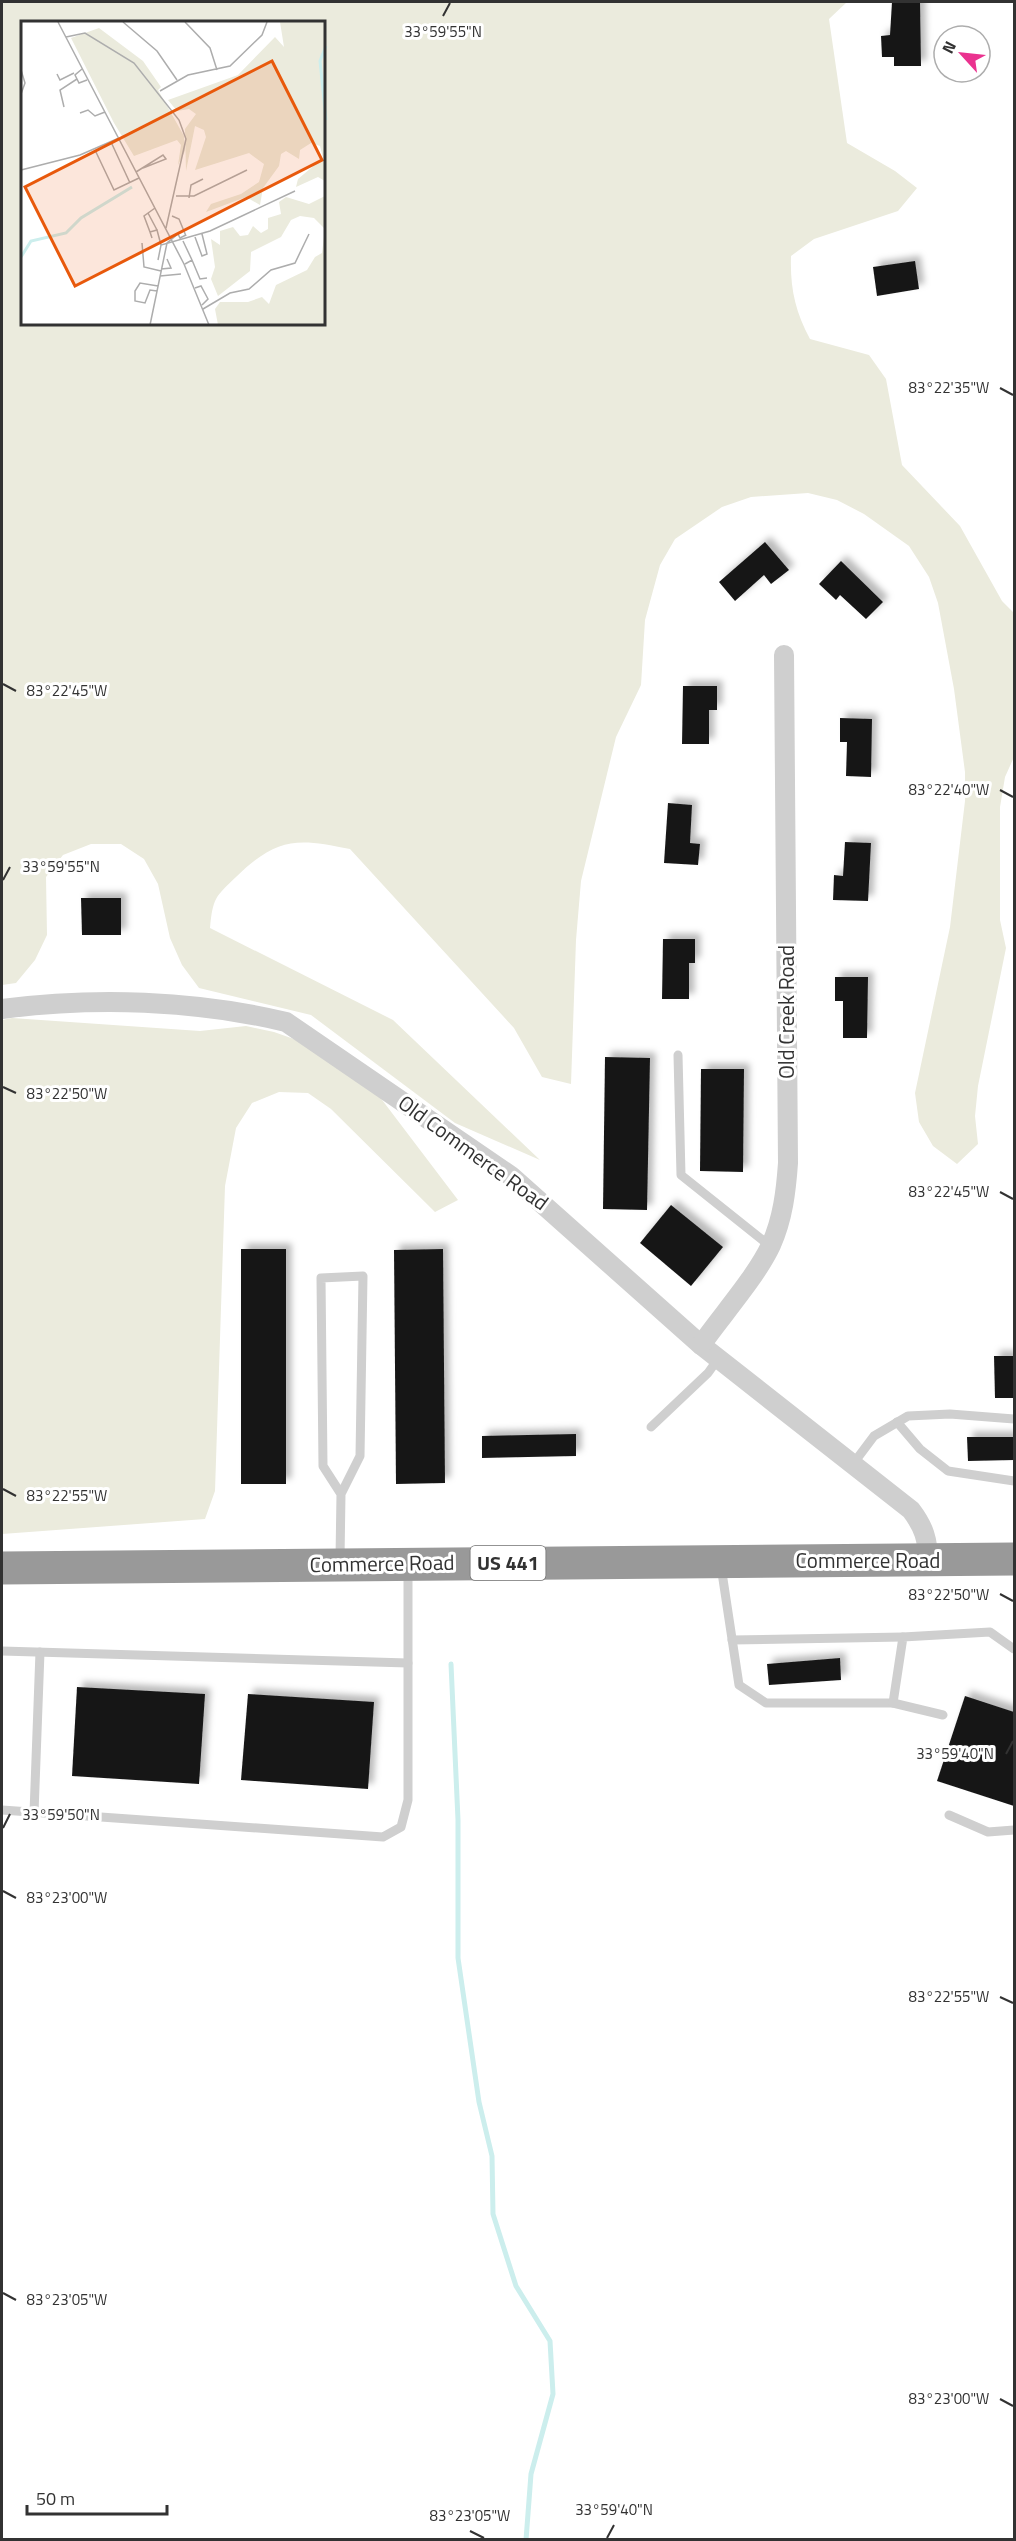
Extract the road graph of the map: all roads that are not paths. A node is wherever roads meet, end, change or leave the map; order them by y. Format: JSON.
{"nodes":[{"id":1,"x":784,"y":656,"type":"dead end"},
{"id":2,"x":2,"y":1009,"type":"edge"},
{"id":3,"x":678,"y":1055,"type":"dead end"},
{"id":4,"x":770,"y":1246,"type":"junction"},
{"id":5,"x":702,"y":1345,"type":"junction"},
{"id":6,"x":718,"y":1359,"type":"junction"},
{"id":7,"x":1014,"y":1419,"type":"edge"},
{"id":8,"x":897,"y":1422,"type":"junction"},
{"id":9,"x":651,"y":1427,"type":"dead end"},
{"id":10,"x":853,"y":1464,"type":"junction"},
{"id":11,"x":1014,"y":1481,"type":"edge"},
{"id":12,"x":341,"y":1494,"type":"junction"},
{"id":13,"x":1014,"y":1559,"type":"edge"},
{"id":14,"x":928,"y":1561,"type":"junction"},
{"id":15,"x":720,"y":1562,"type":"junction"},
{"id":16,"x":340,"y":1564,"type":"junction"},
{"id":17,"x":408,"y":1564,"type":"junction"},
{"id":18,"x":2,"y":1568,"type":"edge"},
{"id":19,"x":903,"y":1637,"type":"junction"},
{"id":20,"x":732,"y":1640,"type":"junction"},
{"id":21,"x":1014,"y":1649,"type":"edge"},
{"id":22,"x":2,"y":1651,"type":"edge"},
{"id":23,"x":40,"y":1652,"type":"junction"},
{"id":24,"x":408,"y":1663,"type":"junction"},
{"id":25,"x":893,"y":1703,"type":"junction"},
{"id":26,"x":943,"y":1715,"type":"dead end"},
{"id":27,"x":2,"y":1810,"type":"edge"},
{"id":28,"x":34,"y":1813,"type":"junction"},
{"id":29,"x":949,"y":1815,"type":"dead end"},
{"id":30,"x":1014,"y":1830,"type":"edge"}],
"edges":[{"from":1,"to":4,"type":"street","name":"Old Creek Road"},
{"from":2,"to":5,"type":"street","name":"Old Commerce Road"},
{"from":3,"to":4,"type":"lane"},
{"from":4,"to":5,"type":"street","name":"Old Creek Road"},
{"from":5,"to":6,"type":"street","name":"Old Commerce Road"},
{"from":6,"to":9,"type":"lane"},
{"from":6,"to":10,"type":"street","name":"Old Commerce Road"},
{"from":7,"to":8,"type":"lane"},
{"from":8,"to":10,"type":"lane"},
{"from":8,"to":11,"type":"lane"},
{"from":10,"to":14,"type":"street","name":"Old Commerce Road"},
{"from":12,"to":12,"type":"lane"},
{"from":12,"to":16,"type":"lane"},
{"from":13,"to":14,"type":"highway","name":"Commerce Road","number":"US 441"},
{"from":14,"to":15,"type":"highway","name":"Commerce Road","number":"US 441"},
{"from":15,"to":17,"type":"highway","name":"Commerce Road","number":"US 441"},
{"from":15,"to":20,"type":"lane"},
{"from":16,"to":17,"type":"highway","name":"Commerce Road","number":"US 441"},
{"from":16,"to":18,"type":"highway","name":"Commerce Road","number":"US 441"},
{"from":17,"to":24,"type":"lane"},
{"from":19,"to":20,"type":"lane"},
{"from":19,"to":21,"type":"lane"},
{"from":19,"to":25,"type":"lane"},
{"from":20,"to":25,"type":"lane"},
{"from":22,"to":23,"type":"lane"},
{"from":23,"to":24,"type":"lane"},
{"from":23,"to":28,"type":"lane"},
{"from":24,"to":28,"type":"lane"},
{"from":25,"to":26,"type":"lane"},
{"from":27,"to":28,"type":"lane"},
{"from":29,"to":30,"type":"lane"}]}
